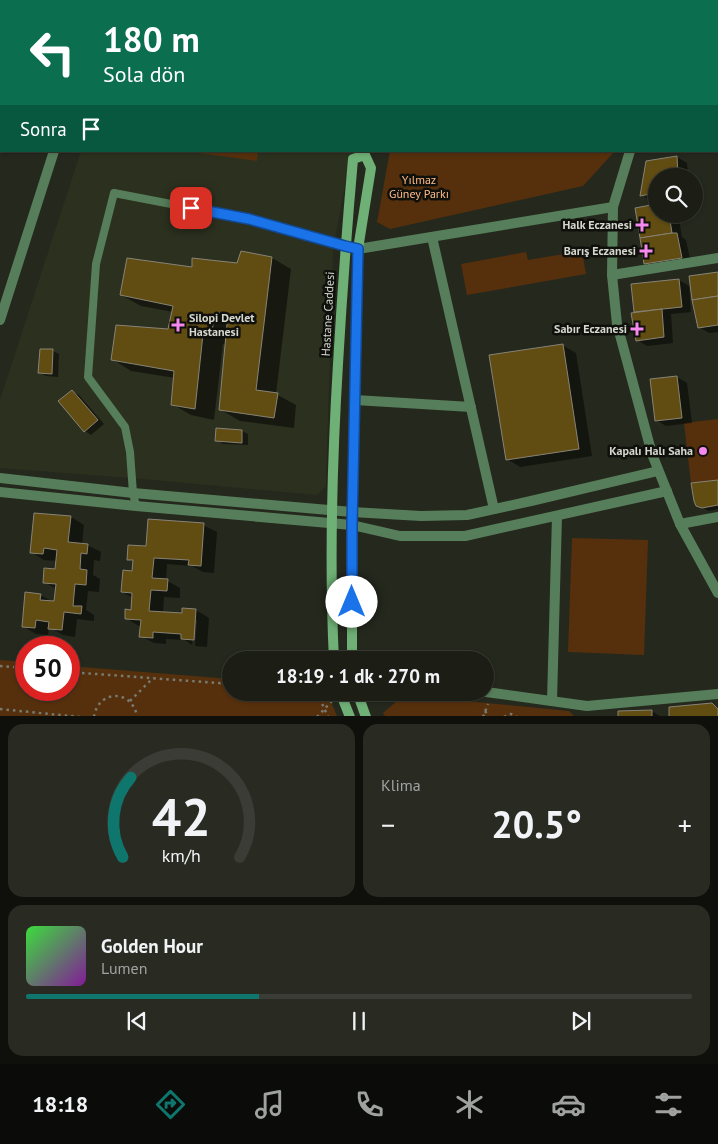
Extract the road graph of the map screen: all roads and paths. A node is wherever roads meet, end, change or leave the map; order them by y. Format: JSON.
{"nodes":[{"id":1,"x":54,"y":152,"type":"edge"},
{"id":2,"x":630,"y":152,"type":"edge"},
{"id":3,"x":366,"y":153,"type":"edge"},
{"id":4,"x":613,"y":207,"type":"junction"},
{"id":5,"x":432,"y":236,"type":"junction"},
{"id":6,"x":345,"y":246,"type":"junction"},
{"id":7,"x":358,"y":249,"type":"junction"},
{"id":8,"x":718,"y":258,"type":"edge"},
{"id":9,"x":612,"y":275,"type":"junction"},
{"id":10,"x":0,"y":320,"type":"edge"},
{"id":11,"x":355,"y":400,"type":"junction"},
{"id":12,"x":471,"y":407,"type":"junction"},
{"id":13,"x":658,"y":471,"type":"junction"},
{"id":14,"x":0,"y":478,"type":"edge"},
{"id":15,"x":667,"y":491,"type":"junction"},
{"id":16,"x":0,"y":492,"type":"edge"},
{"id":17,"x":133,"y":493,"type":"junction"},
{"id":18,"x":136,"y":506,"type":"junction"},
{"id":19,"x":494,"y":509,"type":"junction"},
{"id":20,"x":332,"y":510,"type":"junction"},
{"id":21,"x":352,"y":512,"type":"junction"},
{"id":22,"x":557,"y":516,"type":"junction"},
{"id":23,"x":718,"y":517,"type":"edge"},
{"id":24,"x":331,"y":523,"type":"junction"},
{"id":25,"x":680,"y":524,"type":"junction"},
{"id":26,"x":352,"y":525,"type":"junction"},
{"id":27,"x":718,"y":593,"type":"edge"},
{"id":28,"x":334,"y":651,"type":"edge"},
{"id":29,"x":352,"y":651,"type":"edge"},
{"id":30,"x":0,"y":666,"type":"edge"},
{"id":31,"x":15,"y":667,"type":"edge"},
{"id":32,"x":80,"y":673,"type":"edge"},
{"id":33,"x":153,"y":678,"type":"junction"},
{"id":34,"x":222,"y":683,"type":"edge"},
{"id":35,"x":494,"y":693,"type":"edge"},
{"id":36,"x":718,"y":694,"type":"edge"},
{"id":37,"x":130,"y":701,"type":"junction"},
{"id":38,"x":321,"y":701,"type":"edge"},
{"id":39,"x":332,"y":701,"type":"edge"},
{"id":40,"x":343,"y":701,"type":"edge"},
{"id":41,"x":360,"y":701,"type":"edge"},
{"id":42,"x":552,"y":701,"type":"junction"},
{"id":43,"x":587,"y":706,"type":"junction"},
{"id":44,"x":0,"y":709,"type":"edge"},
{"id":45,"x":324,"y":709,"type":"junction"},
{"id":46,"x":485,"y":711,"type":"dead end"},
{"id":47,"x":80,"y":716,"type":"edge"},
{"id":48,"x":94,"y":716,"type":"edge"},
{"id":49,"x":136,"y":716,"type":"edge"},
{"id":50,"x":318,"y":716,"type":"edge"},
{"id":51,"x":328,"y":716,"type":"edge"},
{"id":52,"x":350,"y":716,"type":"edge"},
{"id":53,"x":366,"y":716,"type":"edge"},
{"id":54,"x":490,"y":716,"type":"edge"},
{"id":55,"x":504,"y":716,"type":"edge"},
{"id":56,"x":517,"y":716,"type":"edge"},
{"id":57,"x":588,"y":716,"type":"edge"}],
"edges":[{"from":1,"to":10,"type":"street"},
{"from":2,"to":4,"type":"street"},
{"from":3,"to":6,"type":"main road","name":"Hastane Caddesi"},
{"from":3,"to":7,"type":"main road","name":"Hastane Caddesi"},
{"from":4,"to":5,"type":"street"},
{"from":4,"to":9,"type":"street"},
{"from":5,"to":7,"type":"street"},
{"from":5,"to":12,"type":"street"},
{"from":6,"to":7,"type":"street"},
{"from":6,"to":17,"type":"lane"},
{"from":6,"to":20,"type":"main road","name":"Hastane Caddesi"},
{"from":7,"to":11,"type":"main road","name":"Hastane Caddesi"},
{"from":8,"to":9,"type":"street"},
{"from":9,"to":13,"type":"street"},
{"from":11,"to":12,"type":"street"},
{"from":11,"to":21,"type":"main road","name":"Hastane Caddesi"},
{"from":12,"to":19,"type":"street"},
{"from":13,"to":15,"type":"street"},
{"from":13,"to":19,"type":"street"},
{"from":14,"to":17,"type":"street"},
{"from":15,"to":22,"type":"street"},
{"from":15,"to":25,"type":"street"},
{"from":16,"to":18,"type":"street"},
{"from":17,"to":18,"type":"lane"},
{"from":17,"to":20,"type":"street"},
{"from":18,"to":24,"type":"street"},
{"from":19,"to":21,"type":"street"},
{"from":20,"to":21,"type":"street"},
{"from":20,"to":24,"type":"main road","name":"Hastane Caddesi"},
{"from":21,"to":26,"type":"main road","name":"Hastane Caddesi"},
{"from":22,"to":26,"type":"street"},
{"from":22,"to":42,"type":"street"},
{"from":23,"to":25,"type":"street"},
{"from":24,"to":26,"type":"street"},
{"from":24,"to":28,"type":"main road","name":"Hastane Caddesi"},
{"from":25,"to":27,"type":"street"},
{"from":26,"to":29,"type":"main road","name":"Hastane Caddesi"},
{"from":30,"to":31,"type":"path"},
{"from":32,"to":33,"type":"path"},
{"from":33,"to":34,"type":"path"},
{"from":33,"to":37,"type":"path"},
{"from":35,"to":42,"type":"street"},
{"from":36,"to":43,"type":"street"},
{"from":37,"to":48,"type":"path"},
{"from":37,"to":49,"type":"path"},
{"from":38,"to":45,"type":"path"},
{"from":39,"to":45,"type":"path"},
{"from":40,"to":52,"type":"main road"},
{"from":41,"to":53,"type":"main road"},
{"from":42,"to":43,"type":"street"},
{"from":43,"to":57,"type":"street"},
{"from":44,"to":47,"type":"path"},
{"from":45,"to":50,"type":"path"},
{"from":45,"to":51,"type":"path"},
{"from":46,"to":54,"type":"path"},
{"from":55,"to":56,"type":"path"}]}
